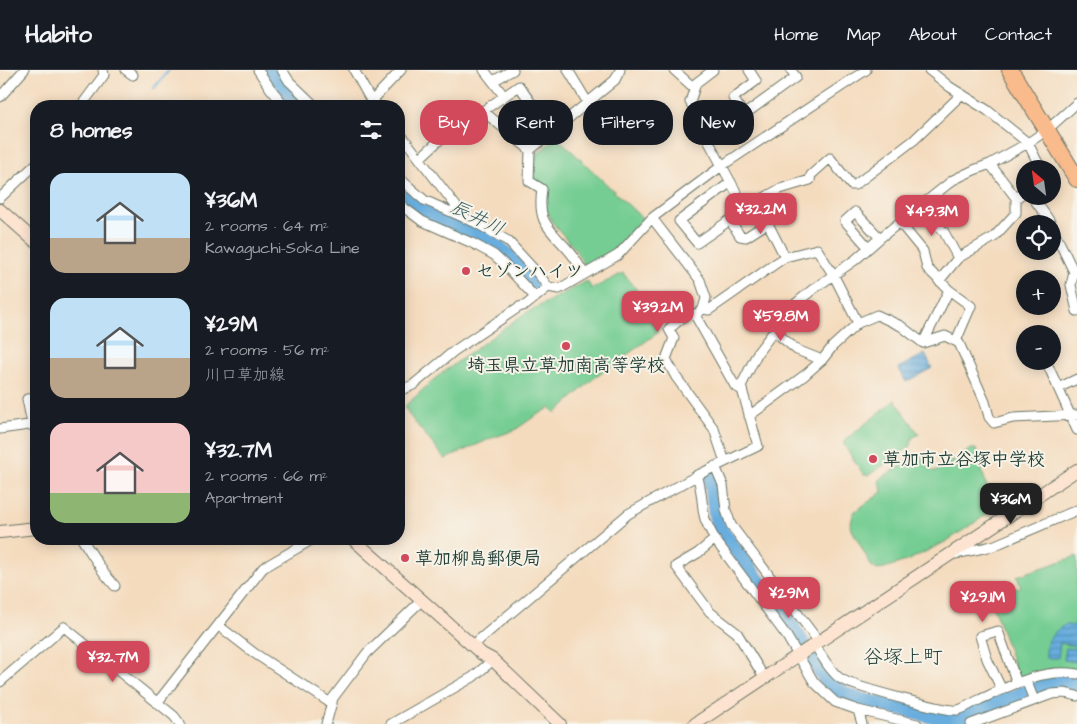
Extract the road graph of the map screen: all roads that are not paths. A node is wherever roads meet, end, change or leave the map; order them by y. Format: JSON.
{"nodes":[{"id":1,"x":24,"y":70,"type":"edge"},
{"id":2,"x":103,"y":70,"type":"edge"},
{"id":3,"x":258,"y":70,"type":"edge"},
{"id":4,"x":282,"y":70,"type":"edge"},
{"id":5,"x":354,"y":70,"type":"edge"},
{"id":6,"x":401,"y":70,"type":"edge"},
{"id":7,"x":484,"y":70,"type":"edge"},
{"id":8,"x":513,"y":70,"type":"edge"},
{"id":9,"x":568,"y":70,"type":"edge"},
{"id":10,"x":620,"y":70,"type":"edge"},
{"id":11,"x":674,"y":70,"type":"edge"},
{"id":12,"x":713,"y":70,"type":"edge"},
{"id":13,"x":749,"y":70,"type":"edge"},
{"id":14,"x":791,"y":70,"type":"edge"},
{"id":15,"x":866,"y":70,"type":"edge"},
{"id":16,"x":1010,"y":70,"type":"edge"},
{"id":17,"x":1022,"y":70,"type":"edge"},
{"id":18,"x":933,"y":71,"type":"edge"},
{"id":19,"x":493,"y":81,"type":"junction"},
{"id":20,"x":694,"y":88,"type":"junction"},
{"id":21,"x":962,"y":94,"type":"junction"},
{"id":22,"x":504,"y":96,"type":"junction"},
{"id":23,"x":0,"y":97,"type":"edge"},
{"id":24,"x":85,"y":100,"type":"edge"},
{"id":25,"x":280,"y":100,"type":"edge"},
{"id":26,"x":309,"y":100,"type":"edge"},
{"id":27,"x":371,"y":100,"type":"edge"},
{"id":28,"x":376,"y":100,"type":"edge"},
{"id":29,"x":529,"y":100,"type":"edge"},
{"id":30,"x":586,"y":100,"type":"edge"},
{"id":31,"x":592,"y":100,"type":"edge"},
{"id":32,"x":691,"y":100,"type":"edge"},
{"id":33,"x":734,"y":100,"type":"edge"},
{"id":34,"x":1077,"y":103,"type":"edge"},
{"id":35,"x":488,"y":107,"type":"edge"},
{"id":36,"x":583,"y":107,"type":"edge"},
{"id":37,"x":754,"y":108,"type":"edge"},
{"id":38,"x":488,"y":115,"type":"edge"},
{"id":39,"x":573,"y":115,"type":"edge"},
{"id":40,"x":1051,"y":127,"type":"junction"},
{"id":41,"x":405,"y":139,"type":"edge"},
{"id":42,"x":1028,"y":143,"type":"junction"},
{"id":43,"x":434,"y":145,"type":"edge"},
{"id":44,"x":536,"y":145,"type":"edge"},
{"id":45,"x":711,"y":145,"type":"edge"},
{"id":46,"x":530,"y":150,"type":"junction"},
{"id":47,"x":420,"y":158,"type":"junction"},
{"id":48,"x":1077,"y":159,"type":"edge"},
{"id":49,"x":1036,"y":160,"type":"edge"},
{"id":50,"x":990,"y":164,"type":"junction"},
{"id":51,"x":723,"y":165,"type":"junction"},
{"id":52,"x":30,"y":170,"type":"edge"},
{"id":53,"x":1077,"y":180,"type":"edge"},
{"id":54,"x":731,"y":182,"type":"junction"},
{"id":55,"x":405,"y":183,"type":"edge"},
{"id":56,"x":0,"y":198,"type":"edge"},
{"id":57,"x":1016,"y":198,"type":"edge"},
{"id":58,"x":757,"y":202,"type":"junction"},
{"id":59,"x":1016,"y":205,"type":"edge"},
{"id":60,"x":1038,"y":205,"type":"edge"},
{"id":61,"x":919,"y":207,"type":"junction"},
{"id":62,"x":405,"y":208,"type":"edge"},
{"id":63,"x":0,"y":210,"type":"edge"},
{"id":64,"x":1047,"y":215,"type":"edge"},
{"id":65,"x":652,"y":218,"type":"junction"},
{"id":66,"x":466,"y":219,"type":"junction"},
{"id":67,"x":768,"y":223,"type":"junction"},
{"id":68,"x":900,"y":223,"type":"junction"},
{"id":69,"x":30,"y":237,"type":"edge"},
{"id":70,"x":880,"y":238,"type":"junction"},
{"id":71,"x":1061,"y":244,"type":"edge"},
{"id":72,"x":869,"y":248,"type":"junction"},
{"id":73,"x":786,"y":257,"type":"junction"},
{"id":74,"x":958,"y":258,"type":"junction"},
{"id":75,"x":584,"y":273,"type":"junction"},
{"id":76,"x":834,"y":276,"type":"junction"},
{"id":77,"x":939,"y":281,"type":"junction"},
{"id":78,"x":548,"y":287,"type":"junction"},
{"id":79,"x":949,"y":290,"type":"junction"},
{"id":80,"x":535,"y":297,"type":"junction"},
{"id":81,"x":703,"y":309,"type":"junction"},
{"id":82,"x":1077,"y":311,"type":"edge"},
{"id":83,"x":695,"y":315,"type":"junction"},
{"id":84,"x":858,"y":323,"type":"junction"},
{"id":85,"x":774,"y":331,"type":"junction"},
{"id":86,"x":956,"y":341,"type":"junction"},
{"id":87,"x":923,"y":343,"type":"junction"},
{"id":88,"x":822,"y":360,"type":"junction"},
{"id":89,"x":1050,"y":370,"type":"edge"},
{"id":90,"x":1077,"y":379,"type":"edge"},
{"id":91,"x":405,"y":388,"type":"edge"},
{"id":92,"x":1058,"y":388,"type":"junction"},
{"id":93,"x":742,"y":390,"type":"junction"},
{"id":94,"x":30,"y":399,"type":"edge"},
{"id":95,"x":30,"y":410,"type":"edge"},
{"id":96,"x":749,"y":416,"type":"junction"},
{"id":97,"x":1074,"y":416,"type":"edge"},
{"id":98,"x":30,"y":425,"type":"edge"},
{"id":99,"x":0,"y":430,"type":"edge"},
{"id":100,"x":1077,"y":430,"type":"edge"},
{"id":101,"x":724,"y":462,"type":"junction"},
{"id":102,"x":715,"y":466,"type":"junction"},
{"id":103,"x":1077,"y":470,"type":"edge"},
{"id":104,"x":697,"y":475,"type":"junction"},
{"id":105,"x":1077,"y":510,"type":"edge"},
{"id":106,"x":30,"y":529,"type":"edge"},
{"id":107,"x":0,"y":532,"type":"edge"},
{"id":108,"x":715,"y":539,"type":"junction"},
{"id":109,"x":86,"y":545,"type":"edge"},
{"id":110,"x":303,"y":545,"type":"edge"},
{"id":111,"x":360,"y":545,"type":"edge"},
{"id":112,"x":950,"y":555,"type":"junction"},
{"id":113,"x":115,"y":586,"type":"dead end"},
{"id":114,"x":422,"y":600,"type":"junction"},
{"id":115,"x":219,"y":626,"type":"junction"},
{"id":116,"x":817,"y":643,"type":"junction"},
{"id":117,"x":473,"y":645,"type":"junction"},
{"id":118,"x":797,"y":656,"type":"junction"},
{"id":119,"x":493,"y":660,"type":"junction"},
{"id":120,"x":1077,"y":674,"type":"edge"},
{"id":121,"x":764,"y":677,"type":"junction"},
{"id":122,"x":0,"y":682,"type":"edge"},
{"id":123,"x":1021,"y":682,"type":"junction"},
{"id":124,"x":1002,"y":690,"type":"junction"},
{"id":125,"x":1077,"y":696,"type":"edge"},
{"id":126,"x":1034,"y":700,"type":"junction"},
{"id":127,"x":157,"y":703,"type":"junction"},
{"id":128,"x":332,"y":704,"type":"junction"},
{"id":129,"x":858,"y":710,"type":"junction"},
{"id":130,"x":988,"y":722,"type":"edge"},
{"id":131,"x":180,"y":724,"type":"edge"},
{"id":132,"x":326,"y":724,"type":"edge"},
{"id":133,"x":390,"y":724,"type":"edge"},
{"id":134,"x":560,"y":724,"type":"edge"},
{"id":135,"x":695,"y":724,"type":"edge"},
{"id":136,"x":862,"y":724,"type":"edge"},
{"id":137,"x":917,"y":724,"type":"edge"},
{"id":138,"x":971,"y":724,"type":"edge"}],
"edges":[{"from":1,"to":23,"type":"street"},
{"from":2,"to":24,"type":"street"},
{"from":3,"to":25,"type":"street"},
{"from":4,"to":26,"type":"street"},
{"from":5,"to":27,"type":"street"},
{"from":6,"to":28,"type":"street"},
{"from":7,"to":19,"type":"street"},
{"from":8,"to":19,"type":"street"},
{"from":9,"to":30,"type":"street"},
{"from":10,"to":31,"type":"street"},
{"from":11,"to":20,"type":"street"},
{"from":12,"to":20,"type":"street"},
{"from":13,"to":33,"type":"street"},
{"from":14,"to":37,"type":"street"},
{"from":15,"to":51,"type":"street"},
{"from":16,"to":40,"type":"highway"},
{"from":17,"to":40,"type":"highway"},
{"from":18,"to":21,"type":"street"},
{"from":19,"to":22,"type":"street"},
{"from":20,"to":32,"type":"street"},
{"from":21,"to":42,"type":"street"},
{"from":21,"to":58,"type":"street"},
{"from":22,"to":29,"type":"street"},
{"from":22,"to":35,"type":"street"},
{"from":34,"to":40,"type":"street"},
{"from":36,"to":39,"type":"street"},
{"from":38,"to":46,"type":"street"},
{"from":40,"to":42,"type":"street"},
{"from":40,"to":48,"type":"highway"},
{"from":40,"to":53,"type":"highway"},
{"from":41,"to":47,"type":"street"},
{"from":42,"to":49,"type":"street"},
{"from":42,"to":50,"type":"street"},
{"from":43,"to":47,"type":"street"},
{"from":44,"to":46,"type":"street"},
{"from":45,"to":51,"type":"street"},
{"from":46,"to":75,"type":"street"},
{"from":47,"to":66,"type":"street"},
{"from":50,"to":57,"type":"street"},
{"from":50,"to":61,"type":"street"},
{"from":51,"to":54,"type":"street"},
{"from":51,"to":65,"type":"street"},
{"from":52,"to":56,"type":"street"},
{"from":54,"to":58,"type":"street"},
{"from":54,"to":67,"type":"street"},
{"from":55,"to":66,"type":"street"},
{"from":58,"to":67,"type":"street"},
{"from":59,"to":74,"type":"street"},
{"from":60,"to":64,"type":"street"},
{"from":61,"to":68,"type":"street"},
{"from":61,"to":74,"type":"street"},
{"from":62,"to":80,"type":"street"},
{"from":63,"to":69,"type":"main road"},
{"from":65,"to":75,"type":"street"},
{"from":65,"to":81,"type":"street"},
{"from":66,"to":78,"type":"street"},
{"from":67,"to":73,"type":"street"},
{"from":68,"to":70,"type":"street"},
{"from":68,"to":77,"type":"street"},
{"from":70,"to":72,"type":"street"},
{"from":70,"to":72,"type":"street"},
{"from":71,"to":82,"type":"street"},
{"from":72,"to":76,"type":"street"},
{"from":73,"to":76,"type":"street"},
{"from":73,"to":81,"type":"street"},
{"from":74,"to":77,"type":"street"},
{"from":75,"to":78,"type":"street"},
{"from":76,"to":84,"type":"street"},
{"from":76,"to":85,"type":"street"},
{"from":77,"to":79,"type":"street"},
{"from":78,"to":80,"type":"street"},
{"from":79,"to":86,"type":"street"},
{"from":79,"to":87,"type":"street"},
{"from":80,"to":91,"type":"street"},
{"from":81,"to":83,"type":"street"},
{"from":83,"to":93,"type":"street"},
{"from":83,"to":101,"type":"street"},
{"from":84,"to":87,"type":"street"},
{"from":84,"to":88,"type":"street"},
{"from":85,"to":88,"type":"street"},
{"from":85,"to":93,"type":"street"},
{"from":86,"to":87,"type":"street"},
{"from":86,"to":97,"type":"street"},
{"from":88,"to":96,"type":"street"},
{"from":89,"to":92,"type":"street"},
{"from":90,"to":92,"type":"street"},
{"from":92,"to":97,"type":"street"},
{"from":93,"to":96,"type":"street"},
{"from":94,"to":95,"type":"street"},
{"from":96,"to":101,"type":"street"},
{"from":97,"to":100,"type":"street"},
{"from":98,"to":99,"type":"street"},
{"from":101,"to":102,"type":"street"},
{"from":102,"to":104,"type":"street"},
{"from":102,"to":116,"type":"street"},
{"from":103,"to":112,"type":"main road"},
{"from":104,"to":108,"type":"street"},
{"from":104,"to":117,"type":"street"},
{"from":105,"to":112,"type":"street"},
{"from":106,"to":107,"type":"main road"},
{"from":108,"to":118,"type":"street"},
{"from":108,"to":121,"type":"street"},
{"from":109,"to":113,"type":"street"},
{"from":110,"to":115,"type":"street"},
{"from":111,"to":114,"type":"main road"},
{"from":112,"to":116,"type":"main road"},
{"from":114,"to":117,"type":"main road"},
{"from":114,"to":128,"type":"street"},
{"from":115,"to":127,"type":"street"},
{"from":115,"to":128,"type":"street"},
{"from":116,"to":118,"type":"main road"},
{"from":116,"to":124,"type":"street"},
{"from":117,"to":119,"type":"main road"},
{"from":118,"to":121,"type":"main road"},
{"from":118,"to":129,"type":"street"},
{"from":119,"to":133,"type":"street"},
{"from":119,"to":134,"type":"main road"},
{"from":120,"to":123,"type":"street"},
{"from":121,"to":135,"type":"main road"},
{"from":122,"to":127,"type":"street"},
{"from":123,"to":124,"type":"street"},
{"from":123,"to":124,"type":"street"},
{"from":123,"to":126,"type":"street"},
{"from":125,"to":126,"type":"street"},
{"from":126,"to":130,"type":"street"},
{"from":127,"to":131,"type":"street"},
{"from":128,"to":132,"type":"street"},
{"from":129,"to":136,"type":"street"},
{"from":129,"to":137,"type":"street"},
{"from":130,"to":138,"type":"street"}]}
